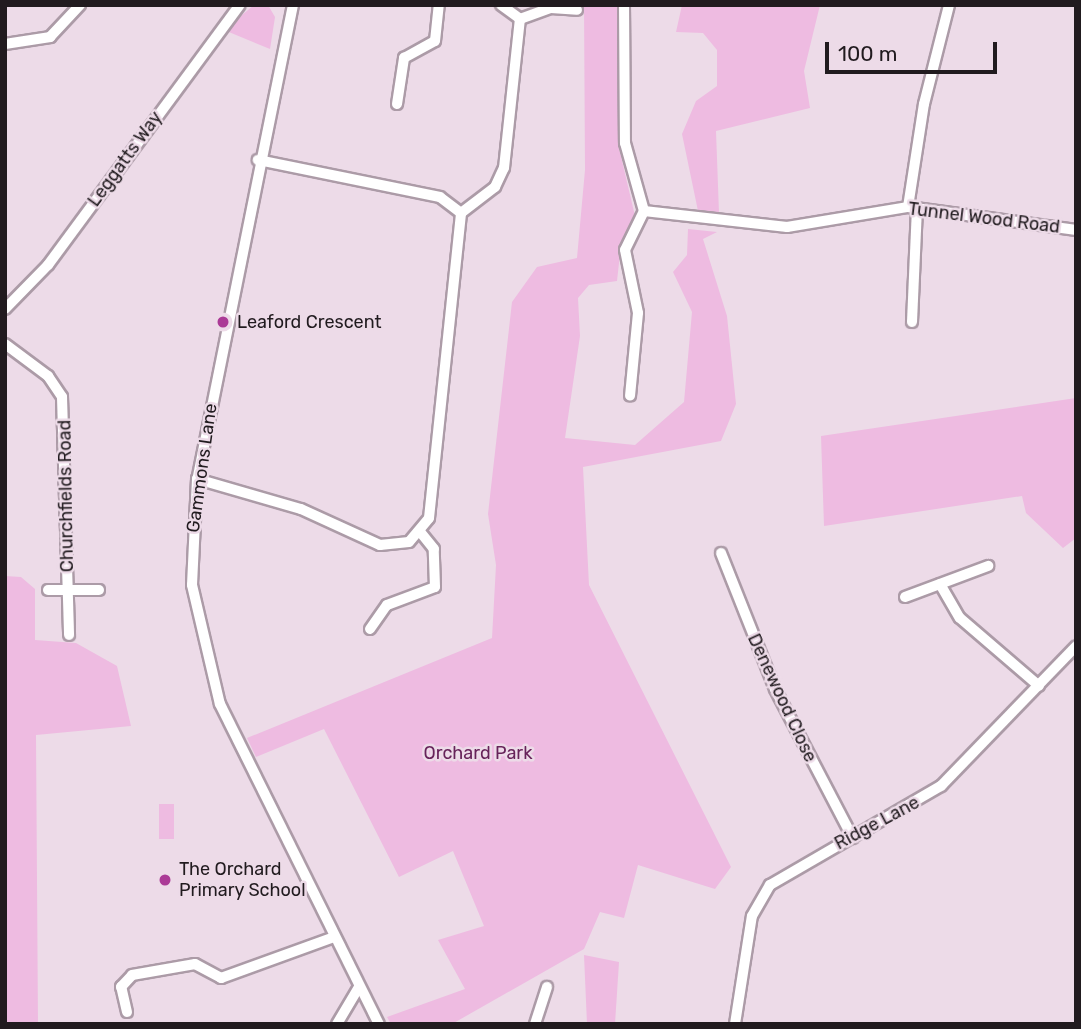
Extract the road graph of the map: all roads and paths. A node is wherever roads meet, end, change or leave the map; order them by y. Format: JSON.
{"nodes":[{"id":1,"x":80,"y":5,"type":"edge"},
{"id":2,"x":240,"y":5,"type":"edge"},
{"id":3,"x":293,"y":5,"type":"edge"},
{"id":4,"x":439,"y":5,"type":"edge"},
{"id":5,"x":501,"y":5,"type":"edge"},
{"id":6,"x":624,"y":5,"type":"edge"},
{"id":7,"x":949,"y":5,"type":"edge"},
{"id":8,"x":577,"y":10,"type":"dead end"},
{"id":9,"x":520,"y":19,"type":"junction"},
{"id":10,"x":5,"y":44,"type":"edge"},
{"id":11,"x":397,"y":103,"type":"dead end"},
{"id":12,"x":258,"y":160,"type":"junction"},
{"id":13,"x":913,"y":207,"type":"junction"},
{"id":14,"x":644,"y":211,"type":"junction"},
{"id":15,"x":461,"y":212,"type":"junction"},
{"id":16,"x":1075,"y":226,"type":"edge"},
{"id":17,"x":5,"y":309,"type":"edge"},
{"id":18,"x":912,"y":322,"type":"dead end"},
{"id":19,"x":5,"y":344,"type":"edge"},
{"id":20,"x":630,"y":396,"type":"dead end"},
{"id":21,"x":197,"y":479,"type":"junction"},
{"id":22,"x":421,"y":533,"type":"junction"},
{"id":23,"x":721,"y":553,"type":"dead end"},
{"id":24,"x":988,"y":566,"type":"dead end"},
{"id":25,"x":940,"y":584,"type":"junction"},
{"id":26,"x":48,"y":590,"type":"dead end"},
{"id":27,"x":68,"y":590,"type":"junction"},
{"id":28,"x":99,"y":590,"type":"dead end"},
{"id":29,"x":905,"y":597,"type":"dead end"},
{"id":30,"x":370,"y":629,"type":"dead end"},
{"id":31,"x":69,"y":635,"type":"dead end"},
{"id":32,"x":1076,"y":646,"type":"edge"},
{"id":33,"x":1039,"y":686,"type":"junction"},
{"id":34,"x":853,"y":838,"type":"junction"},
{"id":35,"x":334,"y":937,"type":"junction"},
{"id":36,"x":359,"y":987,"type":"junction"},
{"id":37,"x":547,"y":987,"type":"dead end"},
{"id":38,"x":127,"y":1012,"type":"dead end"},
{"id":39,"x":337,"y":1024,"type":"edge"},
{"id":40,"x":379,"y":1024,"type":"edge"},
{"id":41,"x":535,"y":1024,"type":"edge"},
{"id":42,"x":735,"y":1024,"type":"edge"}],
"edges":[{"from":1,"to":10,"type":"street"},
{"from":2,"to":17,"type":"street","name":"Leggatts Way"},
{"from":3,"to":12,"type":"street","name":"Gammons Lane"},
{"from":4,"to":11,"type":"street"},
{"from":5,"to":9,"type":"street"},
{"from":6,"to":14,"type":"street"},
{"from":7,"to":13,"type":"street"},
{"from":8,"to":9,"type":"street"},
{"from":9,"to":15,"type":"street"},
{"from":12,"to":15,"type":"street"},
{"from":12,"to":21,"type":"street","name":"Gammons Lane"},
{"from":13,"to":14,"type":"street","name":"Tunnel Wood Road"},
{"from":13,"to":16,"type":"street","name":"Tunnel Wood Road"},
{"from":13,"to":18,"type":"street"},
{"from":14,"to":20,"type":"street"},
{"from":15,"to":22,"type":"street"},
{"from":19,"to":27,"type":"street","name":"Churchfields Road"},
{"from":21,"to":22,"type":"street"},
{"from":21,"to":35,"type":"street","name":"Gammons Lane"},
{"from":22,"to":30,"type":"street"},
{"from":23,"to":34,"type":"street","name":"Denewood Close"},
{"from":24,"to":25,"type":"street"},
{"from":25,"to":29,"type":"street"},
{"from":25,"to":33,"type":"street"},
{"from":26,"to":27,"type":"street","name":"Churchfields Road"},
{"from":27,"to":28,"type":"street","name":"Churchfields Road"},
{"from":27,"to":31,"type":"street","name":"Churchfields Road"},
{"from":32,"to":33,"type":"street","name":"Ridge Lane"},
{"from":33,"to":34,"type":"street","name":"Ridge Lane"},
{"from":34,"to":42,"type":"street","name":"Ridge Lane"},
{"from":35,"to":36,"type":"street","name":"Gammons Lane"},
{"from":35,"to":38,"type":"street"},
{"from":36,"to":39,"type":"street"},
{"from":36,"to":40,"type":"street","name":"Gammons Lane"},
{"from":37,"to":41,"type":"street"}]}
